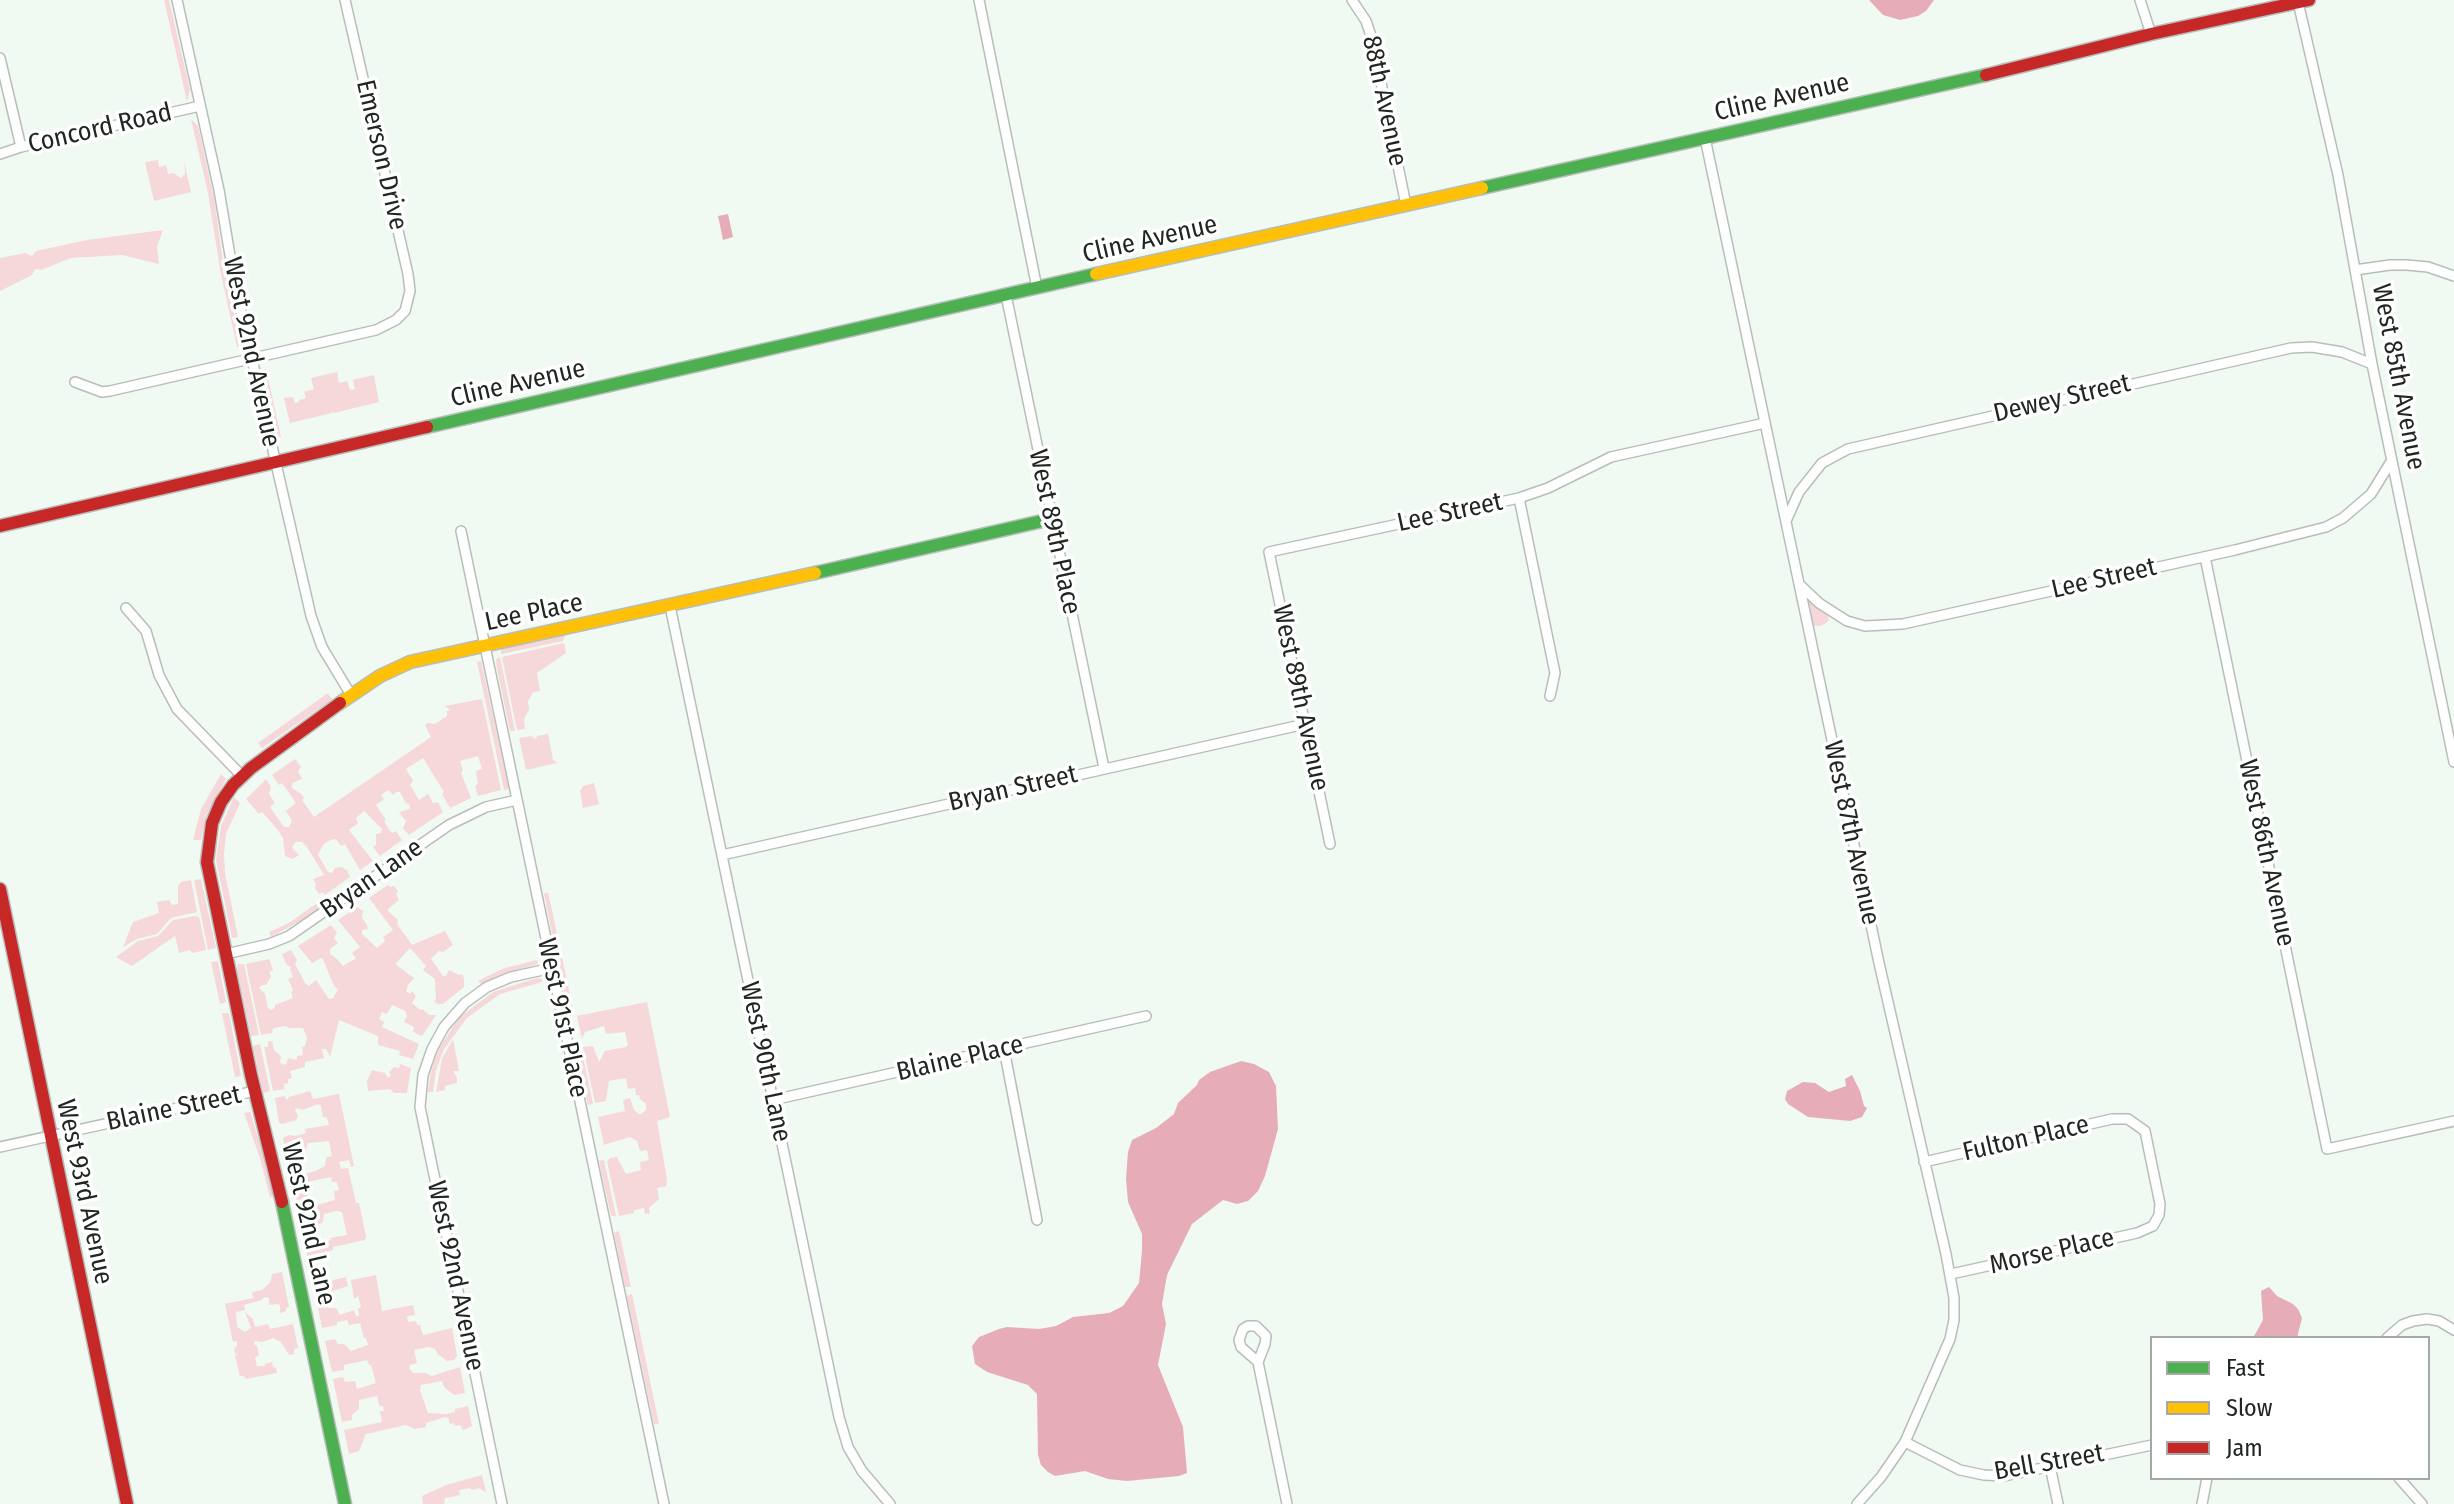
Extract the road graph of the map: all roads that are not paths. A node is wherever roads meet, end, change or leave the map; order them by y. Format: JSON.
{"nodes":[{"id":1,"x":177,"y":0,"type":"edge"},
{"id":2,"x":345,"y":0,"type":"edge"},
{"id":3,"x":979,"y":0,"type":"edge"},
{"id":4,"x":1352,"y":0,"type":"edge"},
{"id":5,"x":2140,"y":0,"type":"edge"},
{"id":6,"x":2302,"y":1,"type":"edge"},
{"id":7,"x":2151,"y":34,"type":"junction"},
{"id":8,"x":0,"y":58,"type":"edge"},
{"id":9,"x":200,"y":106,"type":"junction"},
{"id":10,"x":1705,"y":138,"type":"junction"},
{"id":11,"x":21,"y":147,"type":"junction"},
{"id":12,"x":0,"y":154,"type":"edge"},
{"id":13,"x":1406,"y":205,"type":"junction"},
{"id":14,"x":2355,"y":270,"type":"junction"},
{"id":15,"x":2454,"y":276,"type":"edge"},
{"id":16,"x":1037,"y":288,"type":"junction"},
{"id":17,"x":1006,"y":295,"type":"junction"},
{"id":18,"x":252,"y":358,"type":"junction"},
{"id":19,"x":2372,"y":364,"type":"junction"},
{"id":20,"x":75,"y":382,"type":"dead end"},
{"id":21,"x":1765,"y":423,"type":"junction"},
{"id":22,"x":2392,"y":460,"type":"junction"},
{"id":23,"x":275,"y":462,"type":"junction"},
{"id":24,"x":1519,"y":498,"type":"junction"},
{"id":25,"x":1051,"y":519,"type":"junction"},
{"id":26,"x":1786,"y":521,"type":"junction"},
{"id":27,"x":0,"y":526,"type":"edge"},
{"id":28,"x":461,"y":531,"type":"dead end"},
{"id":29,"x":1269,"y":552,"type":"joint"},
{"id":30,"x":2205,"y":557,"type":"junction"},
{"id":31,"x":1799,"y":584,"type":"junction"},
{"id":32,"x":670,"y":606,"type":"junction"},
{"id":33,"x":126,"y":608,"type":"dead end"},
{"id":34,"x":486,"y":645,"type":"junction"},
{"id":35,"x":351,"y":695,"type":"junction"},
{"id":36,"x":1550,"y":696,"type":"dead end"},
{"id":37,"x":1305,"y":724,"type":"junction"},
{"id":38,"x":2454,"y":762,"type":"edge"},
{"id":39,"x":1104,"y":768,"type":"junction"},
{"id":40,"x":242,"y":776,"type":"junction"},
{"id":41,"x":517,"y":800,"type":"junction"},
{"id":42,"x":1330,"y":844,"type":"dead end"},
{"id":43,"x":722,"y":855,"type":"junction"},
{"id":44,"x":0,"y":889,"type":"edge"},
{"id":45,"x":226,"y":954,"type":"junction"},
{"id":46,"x":552,"y":968,"type":"junction"},
{"id":47,"x":1146,"y":1016,"type":"dead end"},
{"id":48,"x":1004,"y":1049,"type":"junction"},
{"id":49,"x":255,"y":1091,"type":"junction"},
{"id":50,"x":773,"y":1100,"type":"junction"},
{"id":51,"x":2454,"y":1121,"type":"edge"},
{"id":52,"x":50,"y":1136,"type":"junction"},
{"id":53,"x":0,"y":1147,"type":"edge"},
{"id":54,"x":1924,"y":1162,"type":"junction"},
{"id":55,"x":1037,"y":1220,"type":"dead end"},
{"id":56,"x":2153,"y":1226,"type":"joint"},
{"id":57,"x":1951,"y":1274,"type":"junction"},
{"id":58,"x":2454,"y":1330,"type":"edge"},
{"id":59,"x":2389,"y":1336,"type":"edge"},
{"id":60,"x":1258,"y":1362,"type":"dead end"},
{"id":61,"x":1905,"y":1442,"type":"junction"},
{"id":62,"x":2150,"y":1445,"type":"edge"},
{"id":63,"x":2050,"y":1466,"type":"junction"},
{"id":64,"x":2207,"y":1480,"type":"edge"},
{"id":65,"x":2401,"y":1480,"type":"edge"},
{"id":66,"x":127,"y":1504,"type":"edge"},
{"id":67,"x":345,"y":1504,"type":"edge"},
{"id":68,"x":502,"y":1504,"type":"edge"},
{"id":69,"x":664,"y":1504,"type":"edge"},
{"id":70,"x":890,"y":1504,"type":"edge"},
{"id":71,"x":1287,"y":1504,"type":"edge"},
{"id":72,"x":1857,"y":1504,"type":"edge"},
{"id":73,"x":2058,"y":1504,"type":"edge"},
{"id":74,"x":2202,"y":1504,"type":"edge"},
{"id":75,"x":2422,"y":1504,"type":"edge"}],
"edges":[{"from":1,"to":9,"type":"street","name":"West 92nd Avenue"},
{"from":2,"to":18,"type":"street","name":"Emerson Drive"},
{"from":3,"to":16,"type":"street"},
{"from":4,"to":13,"type":"street","name":"88th Avenue"},
{"from":5,"to":7,"type":"street"},
{"from":6,"to":7,"type":"street","name":"Cline Avenue"},
{"from":6,"to":14,"type":"street","name":"West 85th Avenue"},
{"from":7,"to":10,"type":"street","name":"Cline Avenue"},
{"from":8,"to":11,"type":"street"},
{"from":9,"to":11,"type":"street","name":"Concord Road"},
{"from":9,"to":18,"type":"street","name":"West 92nd Avenue"},
{"from":10,"to":13,"type":"street","name":"Cline Avenue"},
{"from":10,"to":21,"type":"street","name":"West 87th Avenue"},
{"from":11,"to":12,"type":"street","name":"Concord Road"},
{"from":13,"to":16,"type":"street","name":"Cline Avenue"},
{"from":14,"to":15,"type":"street"},
{"from":14,"to":19,"type":"street","name":"West 85th Avenue"},
{"from":16,"to":17,"type":"street","name":"Cline Avenue"},
{"from":17,"to":23,"type":"street","name":"Cline Avenue"},
{"from":17,"to":25,"type":"street","name":"West 89th Place"},
{"from":18,"to":20,"type":"street"},
{"from":18,"to":23,"type":"street","name":"West 92nd Avenue"},
{"from":19,"to":22,"type":"street","name":"West 85th Avenue"},
{"from":19,"to":26,"type":"street","name":"Dewey Street"},
{"from":21,"to":24,"type":"street","name":"Lee Street"},
{"from":21,"to":26,"type":"street","name":"West 87th Avenue"},
{"from":22,"to":30,"type":"street","name":"Lee Street"},
{"from":22,"to":38,"type":"street","name":"West 85th Avenue"},
{"from":23,"to":27,"type":"street","name":"Cline Avenue"},
{"from":23,"to":35,"type":"street","name":"West 92nd Avenue"},
{"from":24,"to":29,"type":"street","name":"Lee Street"},
{"from":24,"to":36,"type":"street"},
{"from":25,"to":32,"type":"street","name":"Lee Place"},
{"from":25,"to":39,"type":"street","name":"West 89th Place"},
{"from":26,"to":31,"type":"street","name":"West 87th Avenue"},
{"from":28,"to":34,"type":"street","name":"West 91st Place"},
{"from":29,"to":37,"type":"street","name":"West 89th Avenue"},
{"from":30,"to":31,"type":"street","name":"Lee Street"},
{"from":30,"to":51,"type":"street","name":"West 86th Avenue"},
{"from":31,"to":54,"type":"street","name":"West 87th Avenue"},
{"from":32,"to":34,"type":"street","name":"Lee Place"},
{"from":32,"to":43,"type":"street","name":"West 90th Lane"},
{"from":33,"to":40,"type":"street"},
{"from":34,"to":35,"type":"street","name":"Lee Place"},
{"from":34,"to":41,"type":"street","name":"West 91st Place"},
{"from":35,"to":40,"type":"street","name":"Lee Place"},
{"from":37,"to":39,"type":"street","name":"Bryan Street"},
{"from":37,"to":42,"type":"street","name":"West 89th Avenue"},
{"from":39,"to":43,"type":"street","name":"Bryan Street"},
{"from":40,"to":45,"type":"street","name":"Lee Place"},
{"from":41,"to":45,"type":"street","name":"Bryan Lane"},
{"from":41,"to":46,"type":"street","name":"West 91st Place"},
{"from":43,"to":50,"type":"street","name":"West 90th Lane"},
{"from":44,"to":52,"type":"street","name":"West 93rd Avenue"},
{"from":45,"to":49,"type":"street","name":"West 92nd Lane"},
{"from":46,"to":68,"type":"street","name":"West 92nd Avenue"},
{"from":46,"to":69,"type":"street","name":"West 91st Place"},
{"from":47,"to":48,"type":"street","name":"Blaine Place"},
{"from":48,"to":50,"type":"street","name":"Blaine Place"},
{"from":48,"to":55,"type":"street"},
{"from":49,"to":52,"type":"street","name":"Blaine Street"},
{"from":49,"to":67,"type":"street","name":"West 92nd Lane"},
{"from":50,"to":70,"type":"street","name":"West 90th Lane"},
{"from":52,"to":53,"type":"street","name":"Blaine Street"},
{"from":52,"to":66,"type":"street","name":"West 93rd Avenue"},
{"from":54,"to":56,"type":"street","name":"Fulton Place"},
{"from":54,"to":57,"type":"street","name":"West 87th Avenue"},
{"from":56,"to":57,"type":"street","name":"Morse Place"},
{"from":57,"to":61,"type":"street","name":"West 87th Avenue"},
{"from":58,"to":59,"type":"street"},
{"from":60,"to":71,"type":"street"},
{"from":61,"to":63,"type":"street","name":"Bell Street"},
{"from":61,"to":72,"type":"street","name":"West 87th Avenue"},
{"from":62,"to":63,"type":"street","name":"Bell Street"},
{"from":63,"to":73,"type":"street"},
{"from":64,"to":74,"type":"street"},
{"from":65,"to":75,"type":"street"}]}
